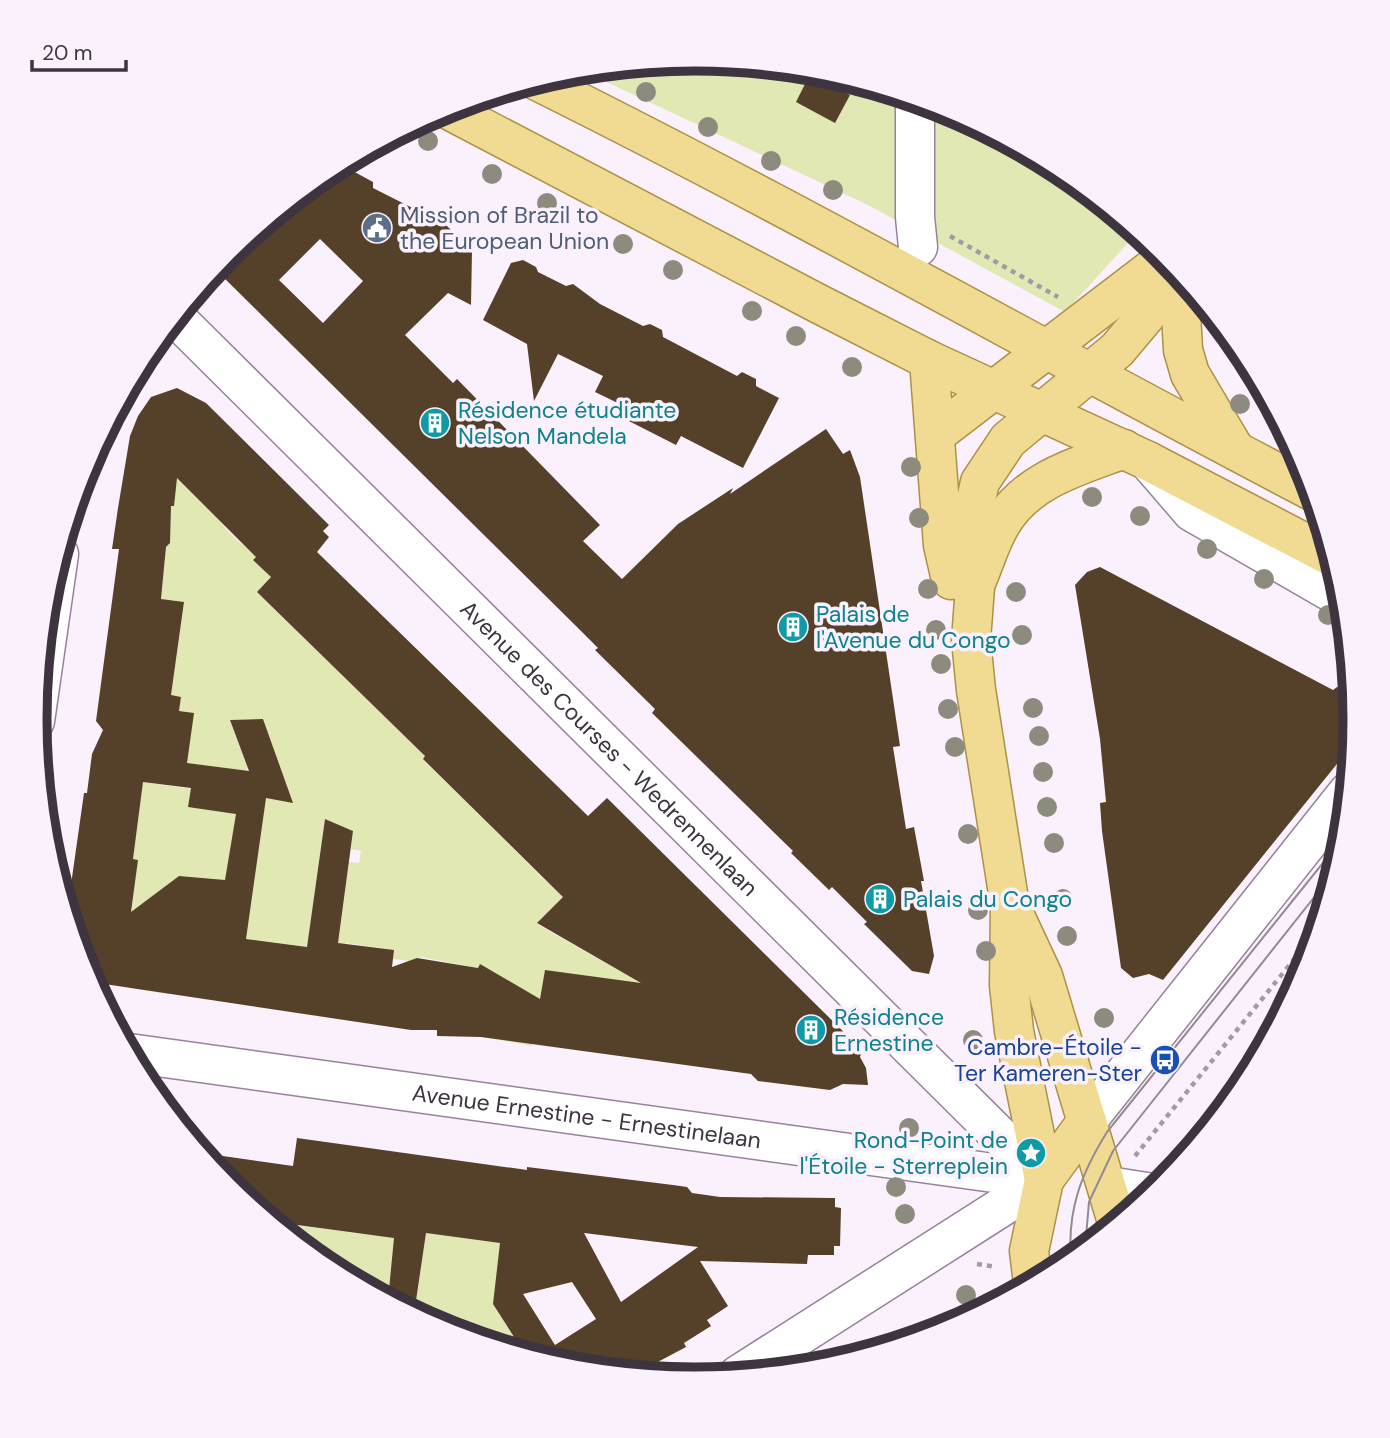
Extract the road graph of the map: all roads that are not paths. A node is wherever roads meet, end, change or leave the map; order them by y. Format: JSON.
{"nodes":[{"id":1,"x":552,"y":88,"type":"edge"},
{"id":2,"x":915,"y":110,"type":"edge"},
{"id":3,"x":460,"y":116,"type":"edge"},
{"id":4,"x":933,"y":240,"type":"road end"},
{"id":5,"x":1166,"y":275,"type":"edge"},
{"id":6,"x":1169,"y":278,"type":"edge"},
{"id":7,"x":1177,"y":286,"type":"edge"},
{"id":8,"x":182,"y":324,"type":"edge"},
{"id":9,"x":1045,"y":351,"type":"junction"},
{"id":10,"x":929,"y":360,"type":"junction"},
{"id":11,"x":1088,"y":374,"type":"junction"},
{"id":12,"x":994,"y":390,"type":"junction"},
{"id":13,"x":1041,"y":411,"type":"junction"},
{"id":14,"x":935,"y":435,"type":"junction"},
{"id":15,"x":1236,"y":452,"type":"junction"},
{"id":16,"x":1135,"y":455,"type":"junction"},
{"id":17,"x":1298,"y":484,"type":"edge"},
{"id":18,"x":1321,"y":551,"type":"edge"},
{"id":19,"x":975,"y":586,"type":"junction"},
{"id":20,"x":1330,"y":591,"type":"edge"},
{"id":21,"x":971,"y":640,"type":"junction"},
{"id":22,"x":1337,"y":806,"type":"edge"},
{"id":23,"x":1010,"y":906,"type":"junction"},
{"id":24,"x":141,"y":1055,"type":"edge"},
{"id":25,"x":1087,"y":1121,"type":"junction"},
{"id":26,"x":1044,"y":1180,"type":"junction"},
{"id":27,"x":1108,"y":1186,"type":"junction"},
{"id":28,"x":1138,"y":1191,"type":"edge"},
{"id":29,"x":1115,"y":1212,"type":"edge"},
{"id":30,"x":1031,"y":1273,"type":"edge"},
{"id":31,"x":757,"y":1363,"type":"edge"}],
"edges":[{"from":1,"to":9,"type":"main road"},
{"from":2,"to":4,"type":"street"},
{"from":3,"to":10,"type":"main road"},
{"from":5,"to":9,"type":"main road"},
{"from":6,"to":11,"type":"main road"},
{"from":7,"to":15,"type":"main road"},
{"from":8,"to":26,"type":"street","name":"Avenue des Courses - Wedrennenlaan"},
{"from":9,"to":11,"type":"main road"},
{"from":9,"to":12,"type":"main road"},
{"from":10,"to":12,"type":"main road"},
{"from":10,"to":14,"type":"main road"},
{"from":11,"to":13,"type":"main road"},
{"from":11,"to":15,"type":"main road"},
{"from":12,"to":13,"type":"main road"},
{"from":12,"to":14,"type":"main road"},
{"from":13,"to":16,"type":"main road"},
{"from":13,"to":19,"type":"main road"},
{"from":14,"to":21,"type":"main road"},
{"from":15,"to":17,"type":"main road"},
{"from":16,"to":18,"type":"main road"},
{"from":16,"to":19,"type":"main road"},
{"from":16,"to":20,"type":"street"},
{"from":19,"to":21,"type":"main road"},
{"from":21,"to":23,"type":"main road"},
{"from":22,"to":25,"type":"street"},
{"from":23,"to":25,"type":"main road"},
{"from":23,"to":26,"type":"main road"},
{"from":24,"to":26,"type":"street","name":"Avenue Ernestine - Ernestinelaan"},
{"from":25,"to":26,"type":"main road"},
{"from":25,"to":27,"type":"main road"},
{"from":26,"to":27,"type":"main road"},
{"from":26,"to":30,"type":"main road"},
{"from":26,"to":31,"type":"street"},
{"from":27,"to":28,"type":"street"},
{"from":27,"to":29,"type":"main road"}]}
